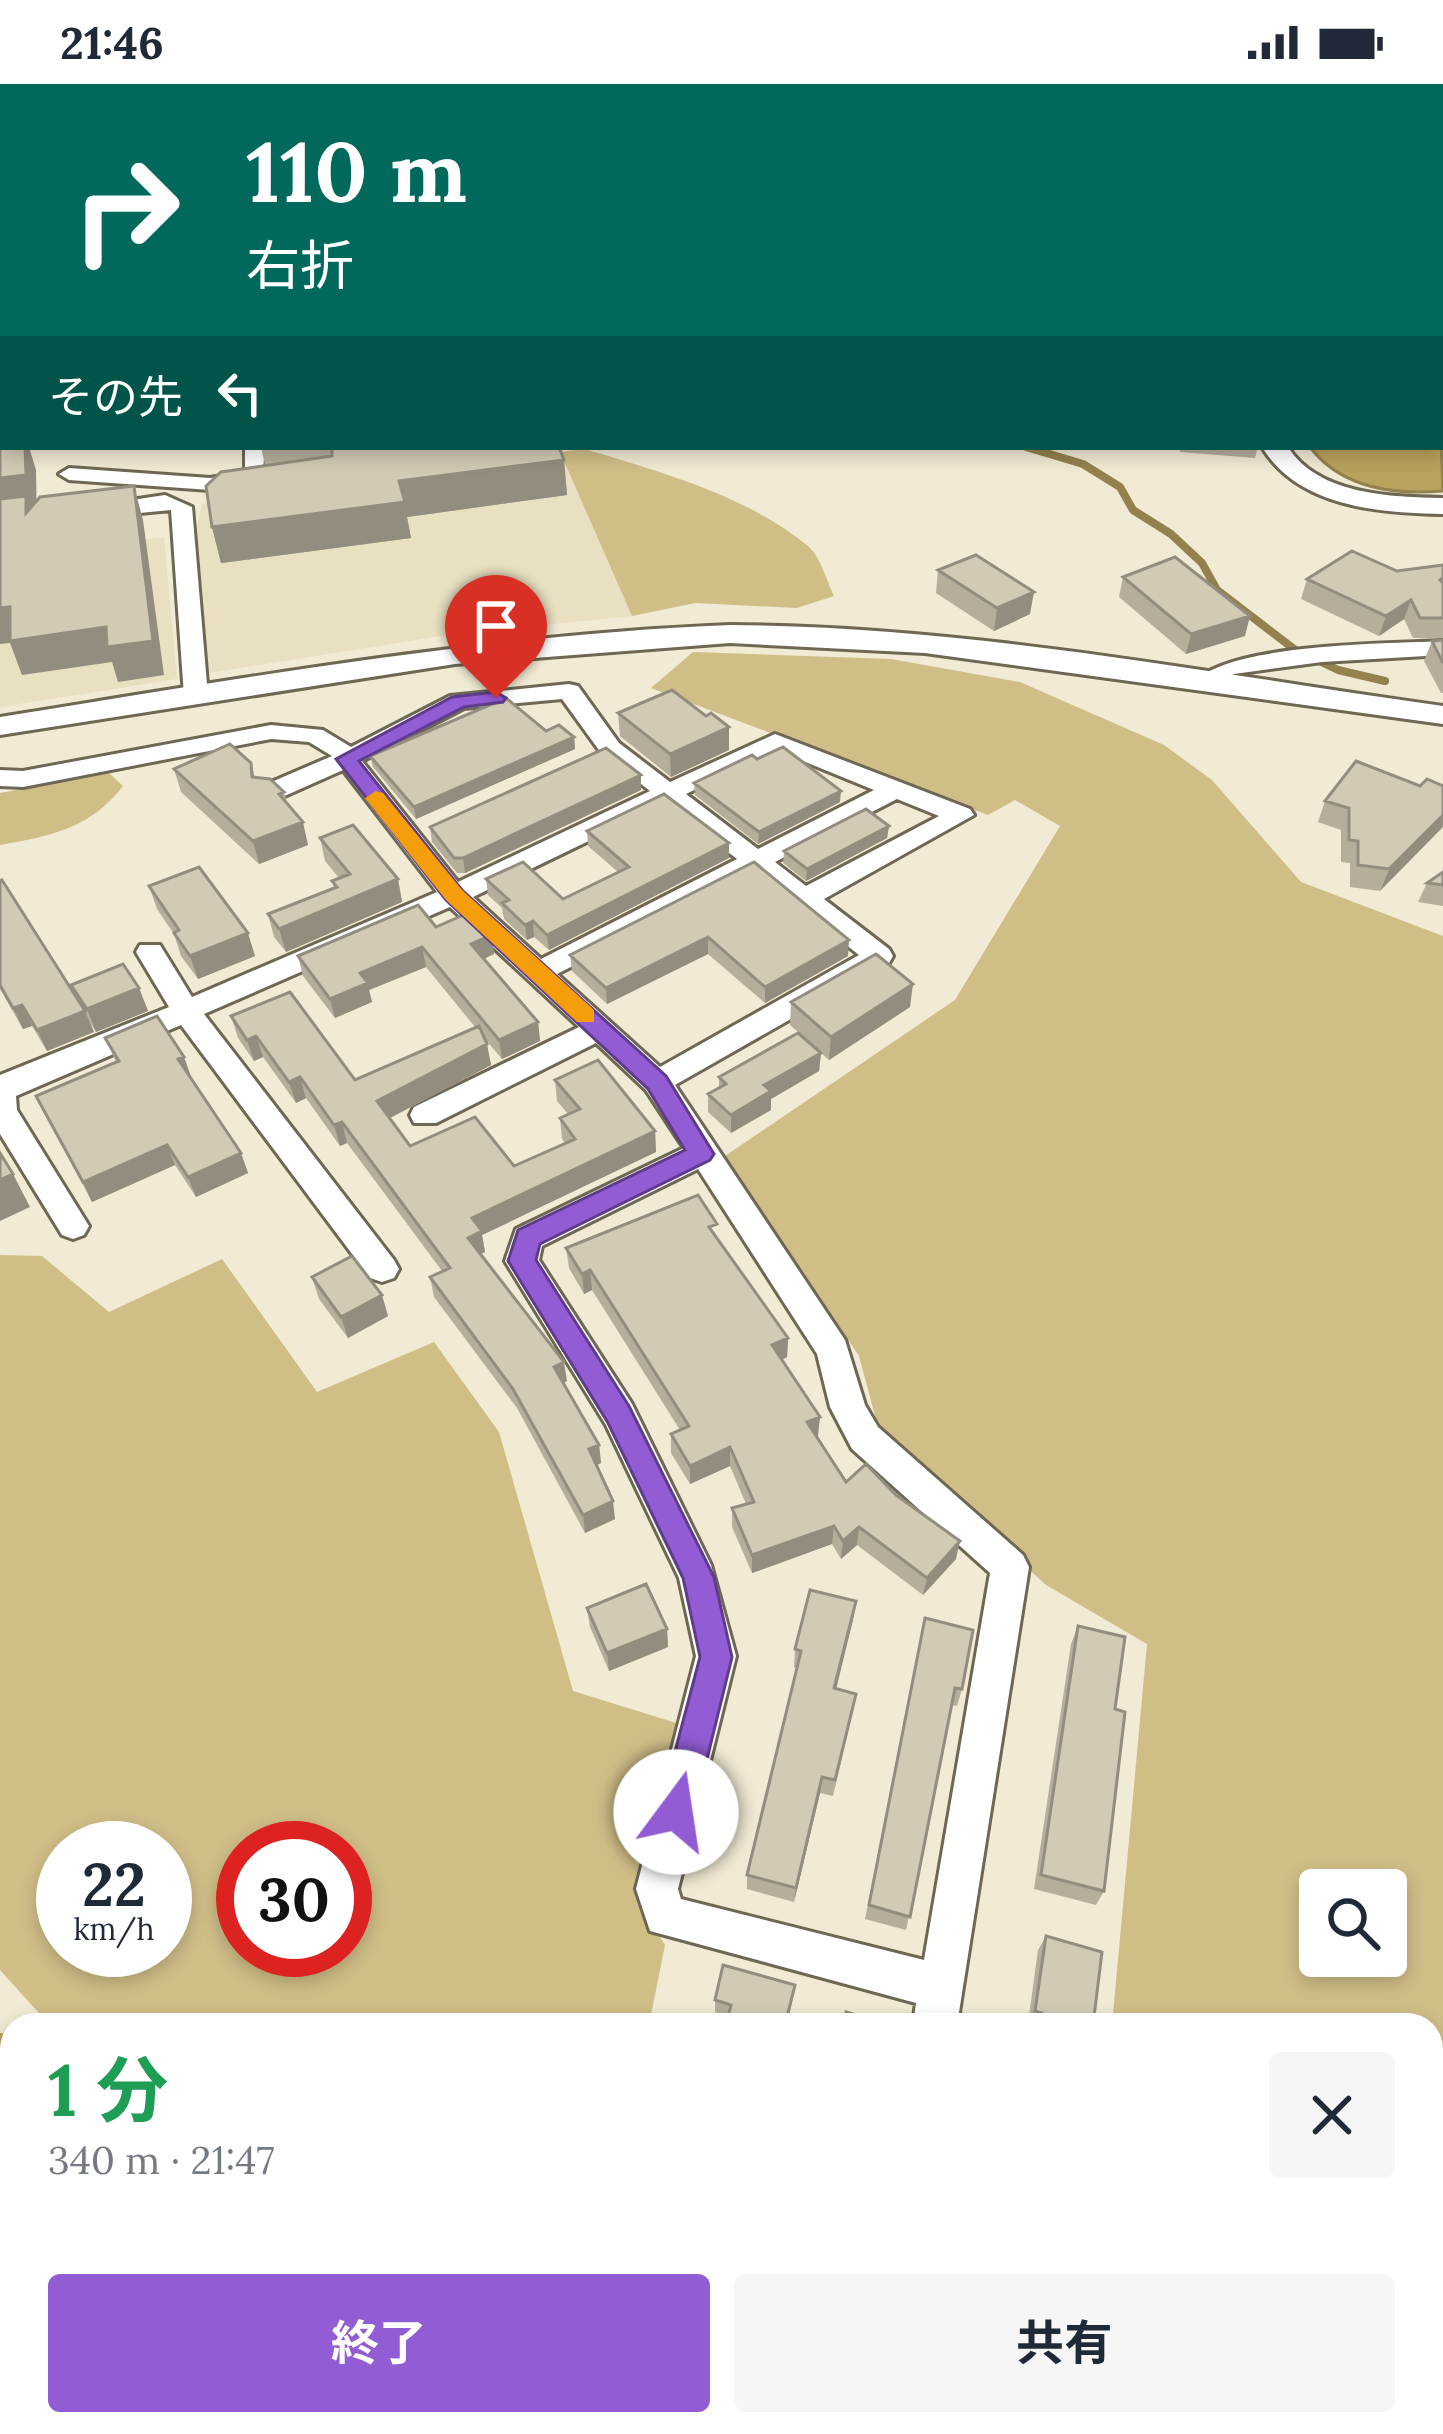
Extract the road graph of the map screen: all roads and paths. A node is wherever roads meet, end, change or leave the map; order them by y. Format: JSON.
{"nodes":[{"id":1,"x":67,"y":450,"type":"edge"},
{"id":2,"x":255,"y":450,"type":"edge"},
{"id":3,"x":1275,"y":450,"type":"edge"},
{"id":4,"x":71,"y":494,"type":"junction"},
{"id":5,"x":1443,"y":506,"type":"edge"},
{"id":6,"x":1443,"y":648,"type":"edge"},
{"id":7,"x":1205,"y":683,"type":"junction"},
{"id":8,"x":196,"y":696,"type":"junction"},
{"id":9,"x":1443,"y":716,"type":"edge"},
{"id":10,"x":0,"y":726,"type":"edge"},
{"id":11,"x":347,"y":759,"type":"junction"},
{"id":12,"x":0,"y":778,"type":"edge"},
{"id":13,"x":896,"y":789,"type":"junction"},
{"id":14,"x":667,"y":791,"type":"junction"},
{"id":15,"x":271,"y":792,"type":"edge"},
{"id":16,"x":756,"y":861,"type":"junction"},
{"id":17,"x":454,"y":895,"type":"junction"},
{"id":18,"x":805,"y":898,"type":"junction"},
{"id":19,"x":150,"y":952,"type":"dead end"},
{"id":20,"x":538,"y":972,"type":"junction"},
{"id":21,"x":186,"y":1010,"type":"junction"},
{"id":22,"x":599,"y":1029,"type":"junction"},
{"id":23,"x":657,"y":1082,"type":"junction"},
{"id":24,"x":1,"y":1089,"type":"edge"},
{"id":25,"x":425,"y":1115,"type":"dead end"},
{"id":26,"x":701,"y":1154,"type":"junction"},
{"id":27,"x":74,"y":1226,"type":"dead end"},
{"id":28,"x":382,"y":1269,"type":"dead end"},
{"id":29,"x":938,"y":2006,"type":"edge"}],
"edges":[{"from":1,"to":4,"type":"street"},
{"from":2,"to":4,"type":"street"},
{"from":3,"to":5,"type":"street"},
{"from":4,"to":8,"type":"street"},
{"from":6,"to":7,"type":"street"},
{"from":7,"to":8,"type":"street"},
{"from":7,"to":9,"type":"street"},
{"from":8,"to":10,"type":"street"},
{"from":11,"to":12,"type":"street"},
{"from":11,"to":14,"type":"street"},
{"from":11,"to":15,"type":"street"},
{"from":11,"to":17,"type":"street"},
{"from":13,"to":14,"type":"street"},
{"from":13,"to":16,"type":"street"},
{"from":13,"to":18,"type":"street"},
{"from":14,"to":16,"type":"street"},
{"from":14,"to":17,"type":"street"},
{"from":16,"to":18,"type":"street"},
{"from":16,"to":20,"type":"street"},
{"from":17,"to":20,"type":"street"},
{"from":17,"to":21,"type":"street"},
{"from":18,"to":23,"type":"street"},
{"from":19,"to":21,"type":"street"},
{"from":20,"to":22,"type":"street"},
{"from":21,"to":24,"type":"street"},
{"from":21,"to":28,"type":"street"},
{"from":22,"to":23,"type":"street"},
{"from":22,"to":25,"type":"street"},
{"from":23,"to":26,"type":"street"},
{"from":24,"to":27,"type":"street"},
{"from":26,"to":29,"type":"street"},
{"from":26,"to":29,"type":"street"}]}
